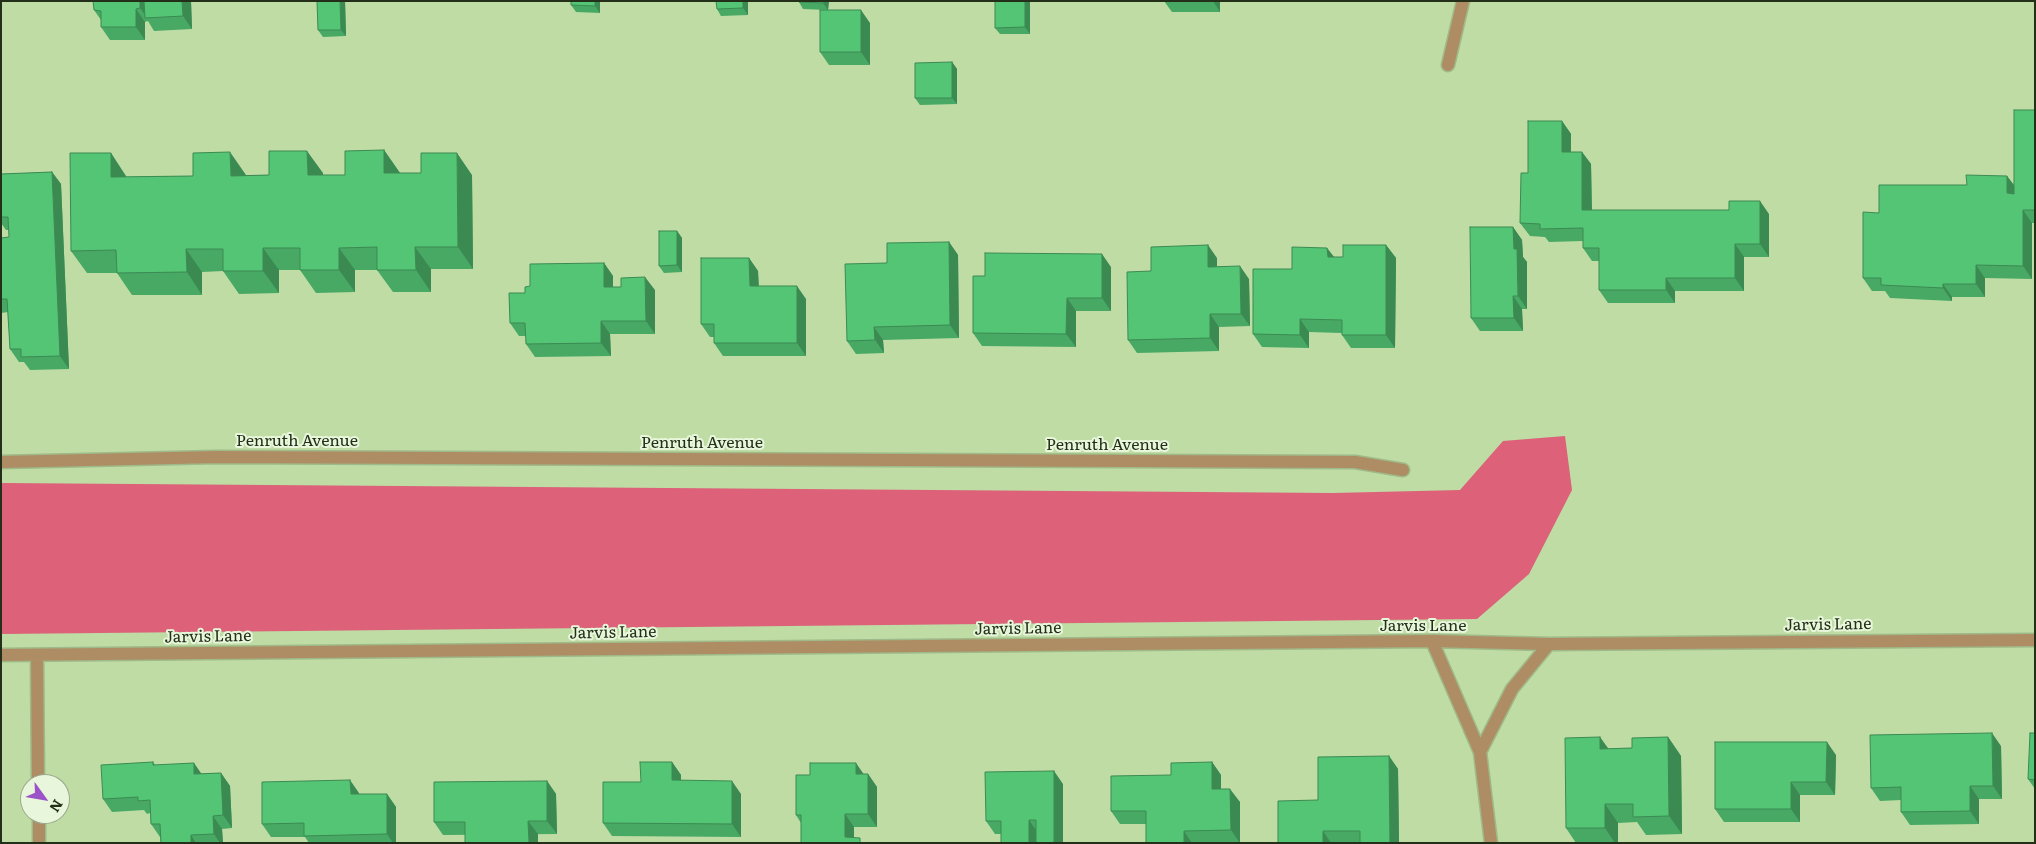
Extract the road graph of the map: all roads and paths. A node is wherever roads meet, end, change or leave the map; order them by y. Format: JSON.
{"nodes":[{"id":1,"x":1463,"y":1,"type":"edge"},
{"id":2,"x":1448,"y":66,"type":"dead end"},
{"id":3,"x":1,"y":462,"type":"edge"},
{"id":4,"x":1403,"y":470,"type":"dead end"},
{"id":5,"x":2035,"y":640,"type":"edge"},
{"id":6,"x":1432,"y":641,"type":"junction"},
{"id":7,"x":1549,"y":644,"type":"junction"},
{"id":8,"x":1,"y":655,"type":"edge"},
{"id":9,"x":37,"y":655,"type":"junction"},
{"id":10,"x":1480,"y":752,"type":"junction"},
{"id":11,"x":38,"y":774,"type":"edge"},
{"id":12,"x":39,"y":824,"type":"edge"},
{"id":13,"x":39,"y":843,"type":"edge"},
{"id":14,"x":1491,"y":843,"type":"edge"}],
"edges":[{"from":1,"to":2,"type":"street"},
{"from":3,"to":4,"type":"street","name":"Penruth Avenue"},
{"from":5,"to":7,"type":"street","name":"Jarvis Lane"},
{"from":6,"to":7,"type":"street","name":"Jarvis Lane"},
{"from":6,"to":9,"type":"street","name":"Jarvis Lane"},
{"from":6,"to":10,"type":"street"},
{"from":7,"to":10,"type":"street"},
{"from":8,"to":9,"type":"street","name":"Jarvis Lane"},
{"from":9,"to":11,"type":"street"},
{"from":10,"to":14,"type":"street"},
{"from":12,"to":13,"type":"street"}]}
